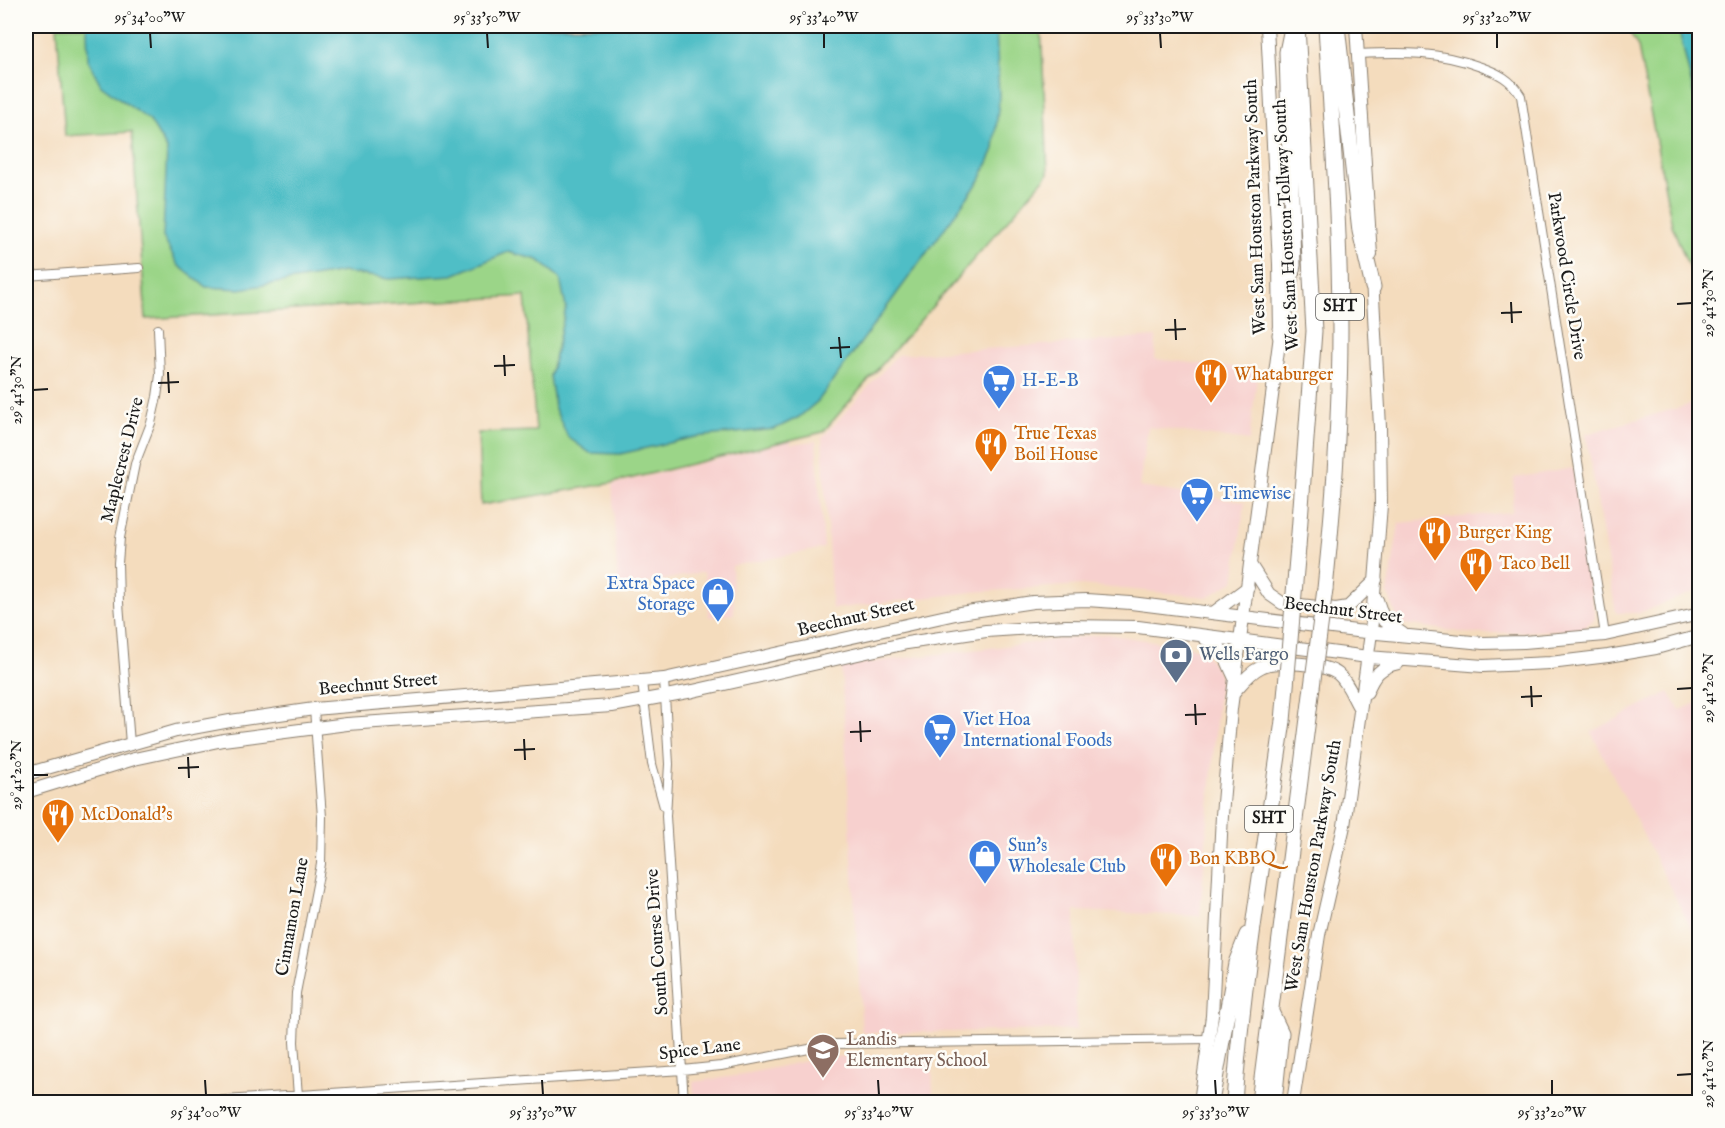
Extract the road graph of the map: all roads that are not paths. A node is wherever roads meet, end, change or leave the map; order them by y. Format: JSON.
{"nodes":[{"id":1,"x":1267,"y":26,"type":"edge"},
{"id":2,"x":1292,"y":26,"type":"edge"},
{"id":3,"x":1297,"y":26,"type":"edge"},
{"id":4,"x":1326,"y":26,"type":"edge"},
{"id":5,"x":1337,"y":26,"type":"edge"},
{"id":6,"x":1356,"y":26,"type":"edge"},
{"id":7,"x":1358,"y":54,"type":"junction"},
{"id":8,"x":139,"y":268,"type":"dead end"},
{"id":9,"x":26,"y":276,"type":"edge"},
{"id":10,"x":1373,"y":287,"type":"junction"},
{"id":11,"x":158,"y":329,"type":"dead end"},
{"id":12,"x":1280,"y":335,"type":"junction"},
{"id":13,"x":1251,"y":566,"type":"junction"},
{"id":14,"x":1376,"y":585,"type":"junction"},
{"id":15,"x":1248,"y":587,"type":"junction"},
{"id":16,"x":983,"y":609,"type":"junction"},
{"id":17,"x":1213,"y":613,"type":"junction"},
{"id":18,"x":1700,"y":614,"type":"edge"},
{"id":19,"x":1244,"y":617,"type":"junction"},
{"id":20,"x":986,"y":631,"type":"junction"},
{"id":21,"x":1194,"y":633,"type":"junction"},
{"id":22,"x":1371,"y":633,"type":"junction"},
{"id":23,"x":1605,"y":635,"type":"junction"},
{"id":24,"x":1700,"y":636,"type":"edge"},
{"id":25,"x":1407,"y":637,"type":"junction"},
{"id":26,"x":841,"y":640,"type":"junction"},
{"id":27,"x":1241,"y":640,"type":"junction"},
{"id":28,"x":1484,"y":643,"type":"junction"},
{"id":29,"x":846,"y":656,"type":"junction"},
{"id":30,"x":1608,"y":656,"type":"junction"},
{"id":31,"x":1368,"y":657,"type":"junction"},
{"id":32,"x":1408,"y":661,"type":"junction"},
{"id":33,"x":1483,"y":666,"type":"junction"},
{"id":34,"x":1236,"y":678,"type":"junction"},
{"id":35,"x":664,"y":679,"type":"junction"},
{"id":36,"x":642,"y":682,"type":"junction"},
{"id":37,"x":1233,"y":693,"type":"junction"},
{"id":38,"x":456,"y":696,"type":"junction"},
{"id":39,"x":666,"y":697,"type":"junction"},
{"id":40,"x":644,"y":701,"type":"junction"},
{"id":41,"x":314,"y":709,"type":"junction"},
{"id":42,"x":1359,"y":709,"type":"junction"},
{"id":43,"x":456,"y":715,"type":"junction"},
{"id":44,"x":316,"y":727,"type":"junction"},
{"id":45,"x":130,"y":744,"type":"junction"},
{"id":46,"x":103,"y":768,"type":"junction"},
{"id":47,"x":32,"y":773,"type":"edge"},
{"id":48,"x":43,"y":787,"type":"junction"},
{"id":49,"x":26,"y":792,"type":"edge"},
{"id":50,"x":666,"y":816,"type":"junction"},
{"id":51,"x":1255,"y":916,"type":"junction"},
{"id":52,"x":1271,"y":1012,"type":"junction"},
{"id":53,"x":1209,"y":1039,"type":"junction"},
{"id":54,"x":682,"y":1070,"type":"junction"},
{"id":55,"x":298,"y":1096,"type":"junction"},
{"id":56,"x":194,"y":1102,"type":"edge"},
{"id":57,"x":684,"y":1102,"type":"edge"},
{"id":58,"x":1200,"y":1102,"type":"edge"},
{"id":59,"x":1211,"y":1102,"type":"edge"},
{"id":60,"x":1234,"y":1102,"type":"edge"},
{"id":61,"x":1259,"y":1102,"type":"edge"},
{"id":62,"x":1274,"y":1102,"type":"edge"},
{"id":63,"x":1293,"y":1102,"type":"edge"}],
"edges":[{"from":1,"to":12,"type":"main road","name":"West Sam Houston Parkway South"},
{"from":2,"to":12,"type":"highway"},
{"from":3,"to":51,"type":"highway","name":"West Sam Houston Tollway South","number":"SHT","bridge":true},
{"from":4,"to":52,"type":"highway","number":"SHT","bridge":true},
{"from":5,"to":10,"type":"highway"},
{"from":6,"to":7,"type":"main road","name":"West Sam Houston Parkway South"},
{"from":7,"to":10,"type":"main road","name":"West Sam Houston Parkway South"},
{"from":7,"to":23,"type":"street","name":"Parkwood Circle Drive"},
{"from":8,"to":9,"type":"street"},
{"from":10,"to":14,"type":"main road","name":"West Sam Houston Parkway South"},
{"from":11,"to":45,"type":"street","name":"Maplecrest Drive"},
{"from":12,"to":13,"type":"main road","name":"West Sam Houston Parkway South"},
{"from":13,"to":14,"type":"main road"},
{"from":13,"to":15,"type":"main road","name":"West Sam Houston Parkway South"},
{"from":14,"to":22,"type":"main road","name":"West Sam Houston Parkway South"},
{"from":14,"to":25,"type":"main road"},
{"from":15,"to":17,"type":"main road"},
{"from":15,"to":19,"type":"main road","name":"West Sam Houston Parkway South"},
{"from":16,"to":17,"type":"main road","name":"Beechnut Street"},
{"from":16,"to":20,"type":"main road"},
{"from":16,"to":26,"type":"main road","name":"Beechnut Street"},
{"from":17,"to":19,"type":"main road","name":"Beechnut Street"},
{"from":18,"to":23,"type":"main road","name":"Beechnut Street"},
{"from":19,"to":22,"type":"main road","name":"Beechnut Street"},
{"from":19,"to":27,"type":"main road","name":"West Sam Houston Parkway South"},
{"from":20,"to":21,"type":"main road","name":"Beechnut Street"},
{"from":20,"to":29,"type":"main road","name":"Beechnut Street"},
{"from":21,"to":27,"type":"main road","name":"Beechnut Street"},
{"from":21,"to":34,"type":"main road"},
{"from":22,"to":25,"type":"main road","name":"Beechnut Street"},
{"from":22,"to":31,"type":"main road","name":"West Sam Houston Parkway South"},
{"from":23,"to":28,"type":"main road","name":"Beechnut Street"},
{"from":23,"to":30,"type":"main road"},
{"from":24,"to":30,"type":"main road","name":"Beechnut Street"},
{"from":25,"to":28,"type":"main road","name":"Beechnut Street"},
{"from":26,"to":29,"type":"main road"},
{"from":26,"to":35,"type":"main road","name":"Beechnut Street"},
{"from":27,"to":31,"type":"main road","name":"Beechnut Street"},
{"from":27,"to":34,"type":"main road","name":"West Sam Houston Parkway South"},
{"from":28,"to":33,"type":"main road"},
{"from":29,"to":39,"type":"main road","name":"Beechnut Street"},
{"from":30,"to":33,"type":"main road","name":"Beechnut Street"},
{"from":31,"to":32,"type":"main road","name":"Beechnut Street"},
{"from":31,"to":42,"type":"main road","name":"West Sam Houston Parkway South"},
{"from":32,"to":33,"type":"main road","name":"Beechnut Street"},
{"from":32,"to":42,"type":"main road"},
{"from":34,"to":37,"type":"main road","name":"West Sam Houston Parkway South"},
{"from":35,"to":36,"type":"main road","name":"Beechnut Street"},
{"from":35,"to":39,"type":"street","name":"South Course Drive"},
{"from":36,"to":38,"type":"main road","name":"Beechnut Street"},
{"from":36,"to":40,"type":"street","name":"South Course Drive"},
{"from":37,"to":42,"type":"main road"},
{"from":37,"to":53,"type":"main road","name":"West Sam Houston Parkway South"},
{"from":38,"to":41,"type":"main road","name":"Beechnut Street"},
{"from":38,"to":43,"type":"main road"},
{"from":39,"to":40,"type":"main road","name":"Beechnut Street"},
{"from":39,"to":50,"type":"street","name":"South Course Drive"},
{"from":40,"to":43,"type":"main road","name":"Beechnut Street"},
{"from":40,"to":50,"type":"street","name":"South Course Drive"},
{"from":41,"to":44,"type":"street","name":"Cinnamon Lane"},
{"from":41,"to":45,"type":"main road","name":"Beechnut Street"},
{"from":42,"to":63,"type":"main road","name":"West Sam Houston Parkway South"},
{"from":43,"to":44,"type":"main road","name":"Beechnut Street"},
{"from":44,"to":46,"type":"main road","name":"Beechnut Street"},
{"from":44,"to":55,"type":"street","name":"Cinnamon Lane"},
{"from":45,"to":46,"type":"main road"},
{"from":45,"to":47,"type":"main road","name":"Beechnut Street"},
{"from":46,"to":48,"type":"main road","name":"Beechnut Street"},
{"from":47,"to":48,"type":"main road"},
{"from":48,"to":49,"type":"main road","name":"Beechnut Street"},
{"from":50,"to":54,"type":"street","name":"South Course Drive"},
{"from":51,"to":59,"type":"highway"},
{"from":51,"to":60,"type":"highway","name":"West Sam Houston Tollway South","number":"SHT"},
{"from":52,"to":61,"type":"highway","number":"SHT"},
{"from":52,"to":62,"type":"highway"},
{"from":53,"to":54,"type":"street","name":"Spice Lane"},
{"from":53,"to":58,"type":"main road","name":"West Sam Houston Parkway South"},
{"from":54,"to":55,"type":"street","name":"Spice Lane"},
{"from":54,"to":57,"type":"street","name":"South Course Drive"},
{"from":55,"to":56,"type":"street","name":"Spice Lane"}]}
